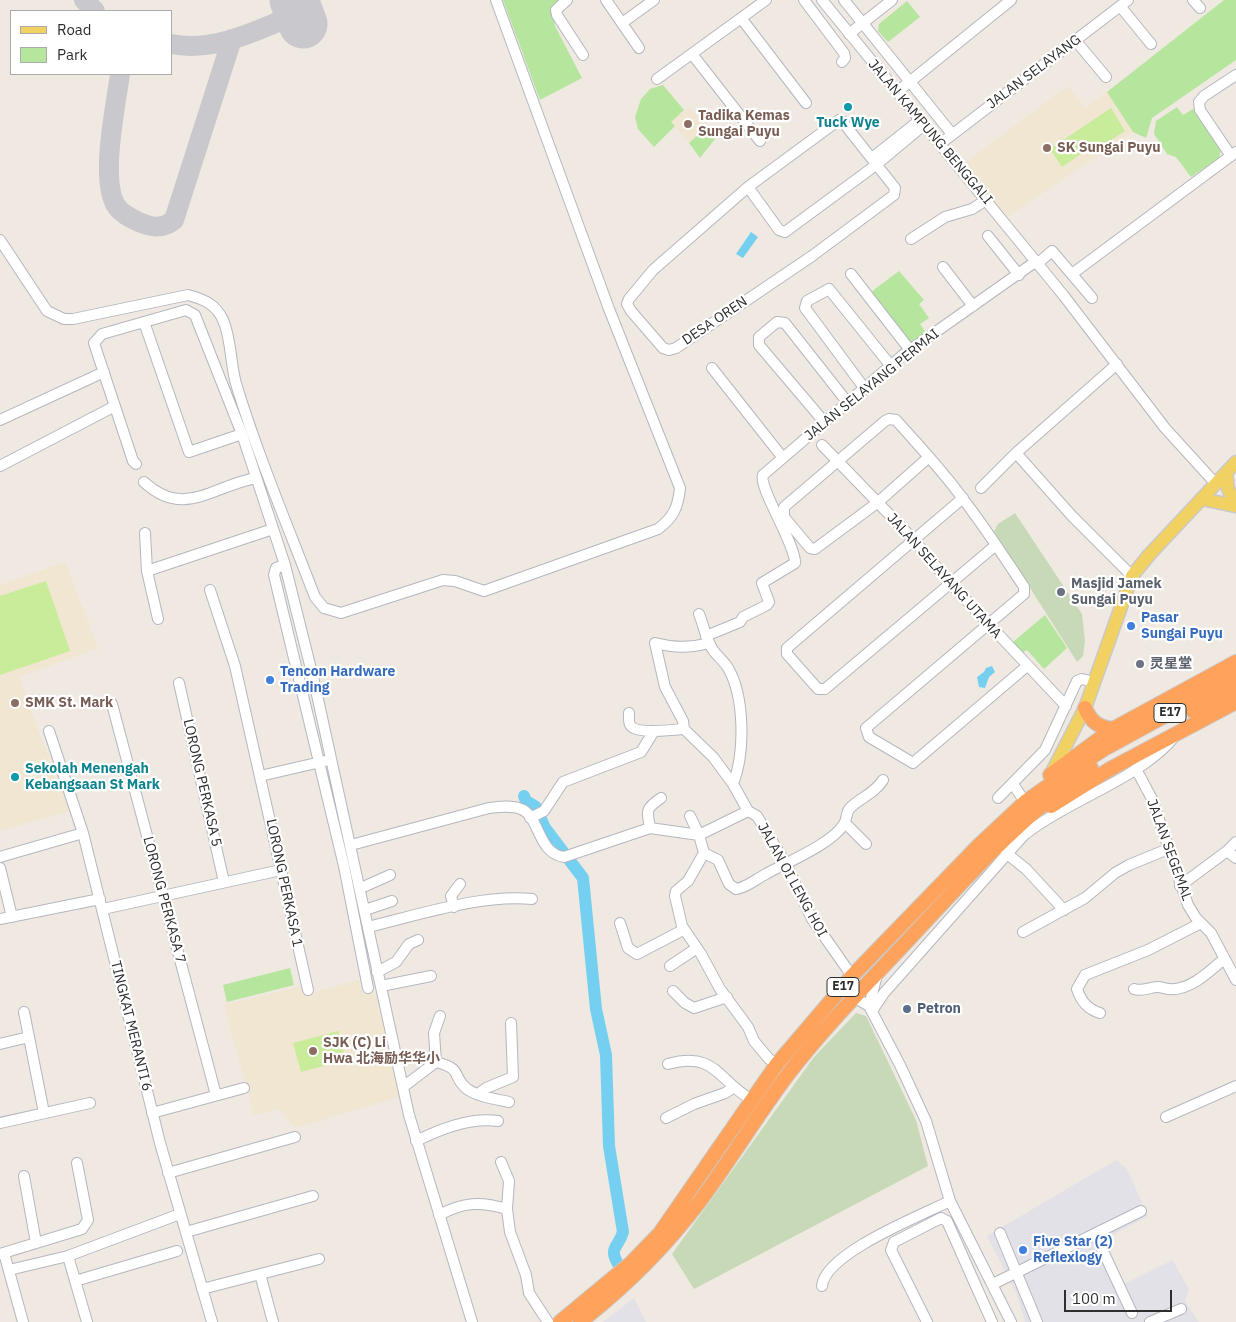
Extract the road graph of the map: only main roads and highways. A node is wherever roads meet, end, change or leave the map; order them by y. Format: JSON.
{"nodes":[{"id":1,"x":1236,"y":462,"type":"edge"},
{"id":2,"x":1226,"y":473,"type":"junction"},
{"id":3,"x":1216,"y":484,"type":"junction"},
{"id":4,"x":1202,"y":499,"type":"junction"},
{"id":5,"x":1236,"y":506,"type":"edge"},
{"id":6,"x":1236,"y":662,"type":"edge"},
{"id":7,"x":1236,"y":676,"type":"edge"},
{"id":8,"x":1236,"y":688,"type":"edge"},
{"id":9,"x":1236,"y":702,"type":"edge"},
{"id":10,"x":1085,"y":708,"type":"junction"},
{"id":11,"x":1113,"y":729,"type":"junction"},
{"id":12,"x":1106,"y":753,"type":"junction"},
{"id":13,"x":1052,"y":772,"type":"junction"},
{"id":14,"x":1028,"y":800,"type":"junction"},
{"id":15,"x":1008,"y":837,"type":"junction"},
{"id":16,"x":560,"y":1322,"type":"edge"},
{"id":17,"x":580,"y":1322,"type":"edge"}],
"edges":[{"from":1,"to":2,"type":"main road"},
{"from":2,"to":3,"type":"main road"},
{"from":2,"to":5,"type":"main road"},
{"from":3,"to":4,"type":"main road"},
{"from":3,"to":5,"type":"main road"},
{"from":4,"to":5,"type":"main road"},
{"from":4,"to":10,"type":"main road"},
{"from":6,"to":11,"type":"highway"},
{"from":7,"to":12,"type":"highway","number":"E17"},
{"from":8,"to":12,"type":"highway","number":"E17"},
{"from":9,"to":15,"type":"highway"},
{"from":10,"to":11,"type":"highway"},
{"from":10,"to":13,"type":"main road"},
{"from":11,"to":13,"type":"highway"},
{"from":12,"to":14,"type":"highway","number":"E17"},
{"from":12,"to":15,"type":"highway","number":"E17"},
{"from":13,"to":14,"type":"highway"},
{"from":14,"to":16,"type":"highway","number":"E17"},
{"from":15,"to":17,"type":"highway","number":"E17"}]}
